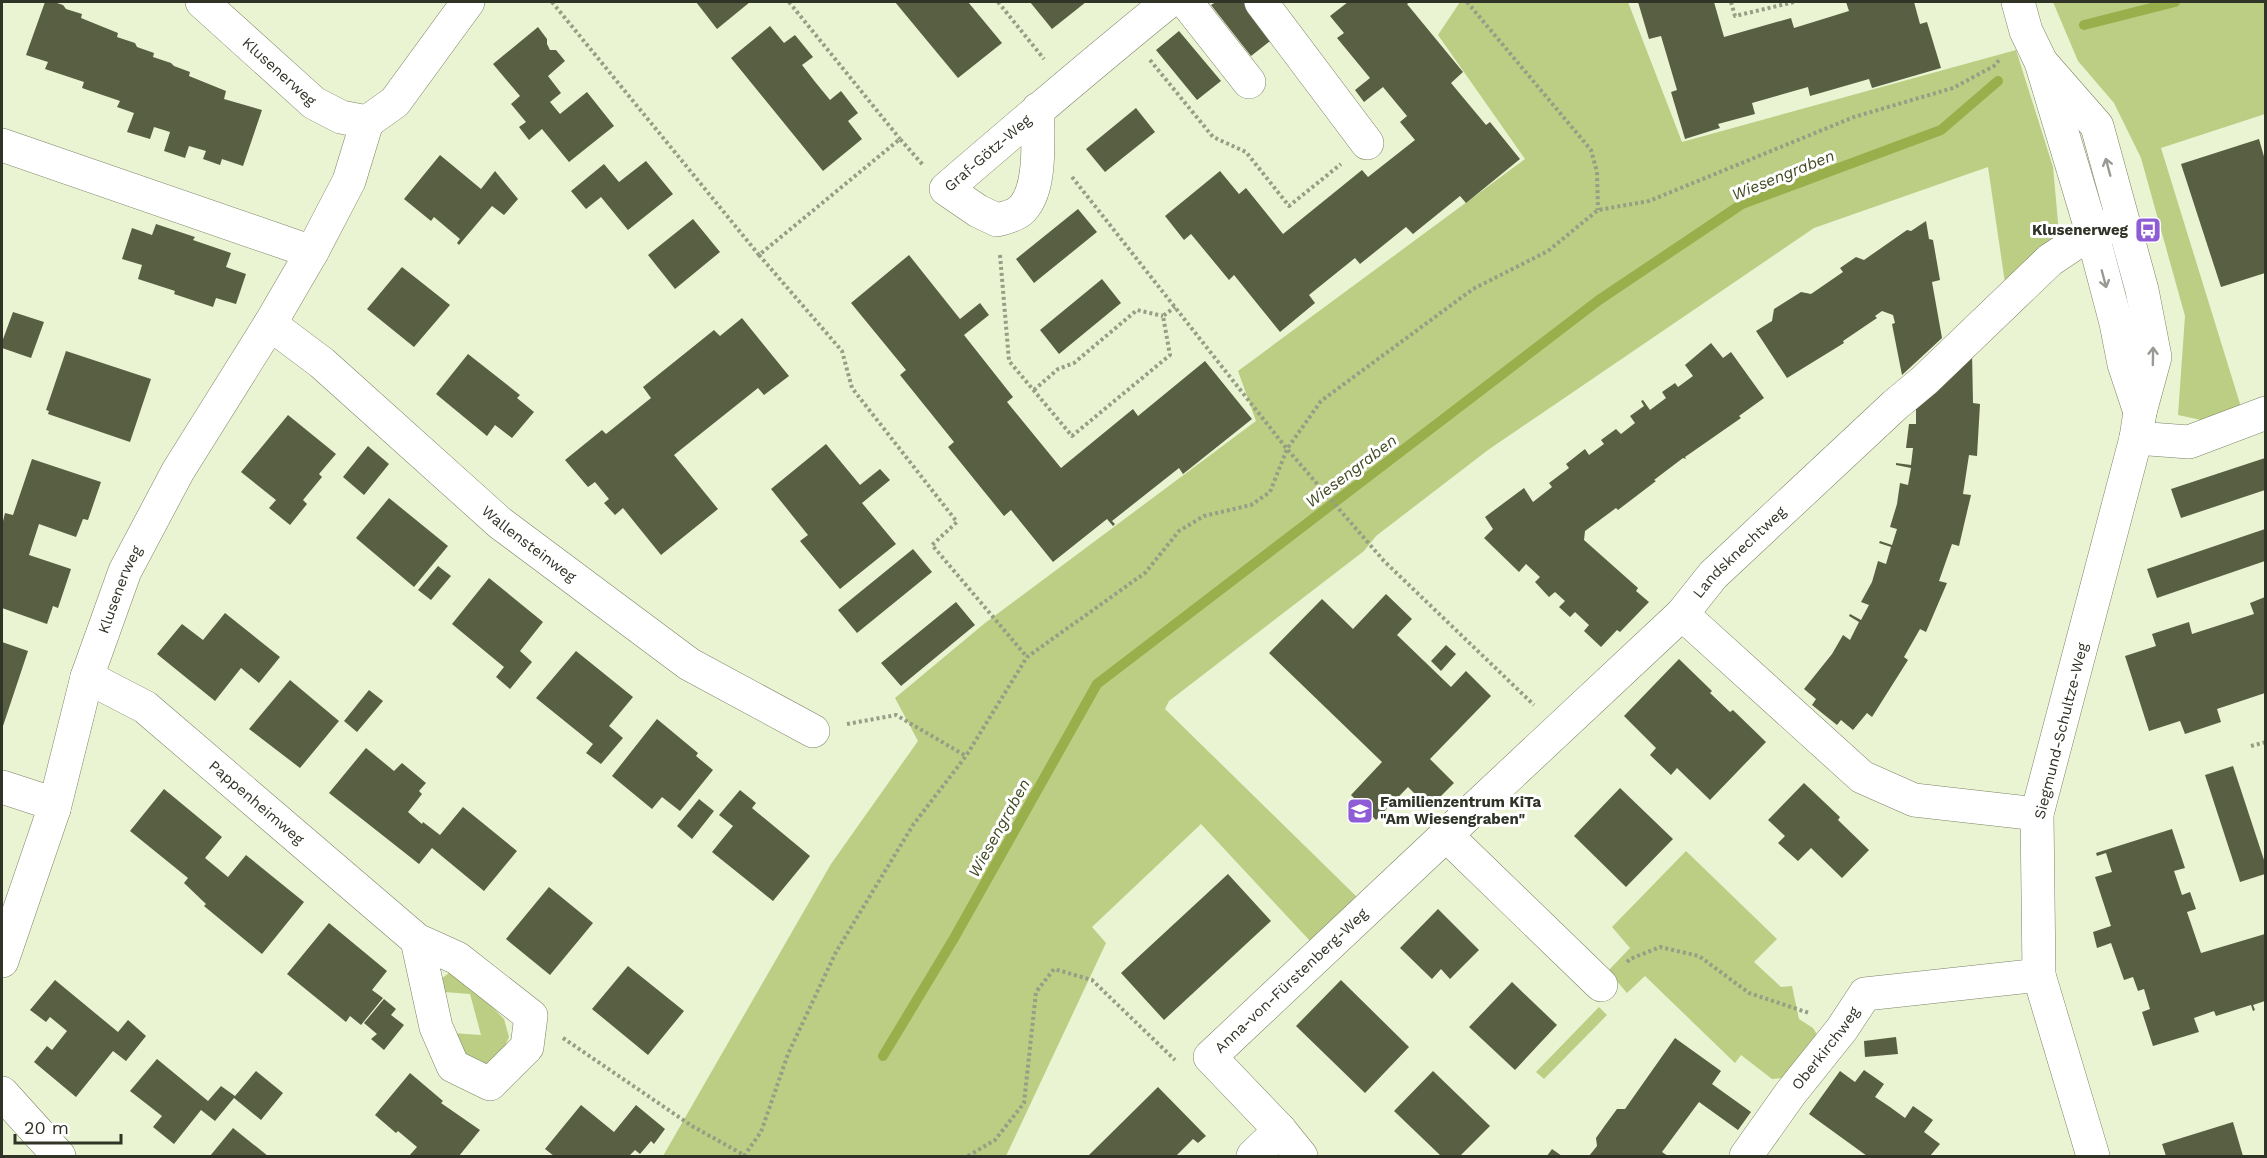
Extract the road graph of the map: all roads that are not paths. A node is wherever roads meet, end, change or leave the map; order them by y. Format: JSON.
{"nodes":[{"id":1,"x":201,"y":2,"type":"edge"},
{"id":2,"x":468,"y":2,"type":"edge"},
{"id":3,"x":1168,"y":2,"type":"edge"},
{"id":4,"x":1186,"y":2,"type":"edge"},
{"id":5,"x":1261,"y":2,"type":"edge"},
{"id":6,"x":2022,"y":16,"type":"edge"},
{"id":7,"x":2041,"y":62,"type":"junction"},
{"id":8,"x":1249,"y":82,"type":"dead end"},
{"id":9,"x":1038,"y":109,"type":"junction"},
{"id":10,"x":366,"y":122,"type":"junction"},
{"id":11,"x":2,"y":145,"type":"edge"},
{"id":12,"x":1358,"y":150,"type":"road end"},
{"id":13,"x":2122,"y":221,"type":"junction"},
{"id":14,"x":2092,"y":232,"type":"junction"},
{"id":15,"x":312,"y":252,"type":"junction"},
{"id":16,"x":270,"y":324,"type":"junction"},
{"id":17,"x":2265,"y":413,"type":"edge"},
{"id":18,"x":2138,"y":425,"type":"junction"},
{"id":19,"x":1682,"y":614,"type":"junction"},
{"id":20,"x":87,"y":677,"type":"junction"},
{"id":21,"x":813,"y":731,"type":"road end"},
{"id":22,"x":2,"y":787,"type":"edge"},
{"id":23,"x":54,"y":809,"type":"junction"},
{"id":24,"x":2037,"y":814,"type":"junction"},
{"id":25,"x":1446,"y":835,"type":"junction"},
{"id":26,"x":417,"y":940,"type":"junction"},
{"id":27,"x":2,"y":961,"type":"edge"},
{"id":28,"x":2039,"y":975,"type":"junction"},
{"id":29,"x":1600,"y":985,"type":"road end"},
{"id":30,"x":2,"y":1093,"type":"edge"},
{"id":31,"x":1280,"y":1130,"type":"junction"},
{"id":32,"x":59,"y":1156,"type":"edge"},
{"id":33,"x":1253,"y":1156,"type":"edge"},
{"id":34,"x":1301,"y":1156,"type":"edge"},
{"id":35,"x":1746,"y":1156,"type":"edge"},
{"id":36,"x":2093,"y":1156,"type":"edge"}],
"edges":[{"from":1,"to":10,"type":"street","name":"Klusenerweg"},
{"from":2,"to":10,"type":"street"},
{"from":3,"to":9,"type":"street","name":"Graf-Götz-Weg"},
{"from":4,"to":8,"type":"street"},
{"from":5,"to":12,"type":"street"},
{"from":6,"to":7,"type":"street","name":"Siegmund-Schultze-Weg"},
{"from":13,"to":7,"type":"street","name":"Siegmund-Schultze-Weg","one_way":true},
{"from":7,"to":14,"type":"street","name":"Siegmund-Schultze-Weg"},
{"from":9,"to":9,"type":"street","name":"Graf-Götz-Weg"},
{"from":10,"to":15,"type":"street","name":"Klusenerweg"},
{"from":11,"to":15,"type":"street"},
{"from":13,"to":14,"type":"street","name":"Landsknechtweg"},
{"from":18,"to":13,"type":"street","name":"Siegmund-Schultze-Weg","one_way":true},
{"from":14,"to":18,"type":"street","name":"Siegmund-Schultze-Weg","one_way":true},
{"from":14,"to":19,"type":"street","name":"Landsknechtweg"},
{"from":15,"to":16,"type":"street","name":"Klusenerweg"},
{"from":16,"to":20,"type":"street","name":"Klusenerweg"},
{"from":16,"to":21,"type":"street","name":"Wallensteinweg"},
{"from":17,"to":18,"type":"street"},
{"from":18,"to":24,"type":"street","name":"Siegmund-Schultze-Weg"},
{"from":19,"to":24,"type":"street"},
{"from":19,"to":25,"type":"street","name":"Anna-von-Fürstenberg-Weg"},
{"from":20,"to":23,"type":"street","name":"Klusenerweg"},
{"from":20,"to":26,"type":"street","name":"Pappenheimweg"},
{"from":22,"to":23,"type":"street"},
{"from":23,"to":27,"type":"street","name":"Klusenerweg"},
{"from":24,"to":28,"type":"street","name":"Siegmund-Schultze-Weg"},
{"from":25,"to":29,"type":"street"},
{"from":25,"to":31,"type":"street","name":"Anna-von-Fürstenberg-Weg"},
{"from":26,"to":26,"type":"street","name":"Pappenheimweg"},
{"from":28,"to":35,"type":"street","name":"Oberkirchweg"},
{"from":28,"to":36,"type":"street","name":"Siegmund-Schultze-Weg"},
{"from":30,"to":32,"type":"street"},
{"from":31,"to":33,"type":"street"},
{"from":31,"to":34,"type":"street","name":"Anna-von-Fürstenberg-Weg"}]}
